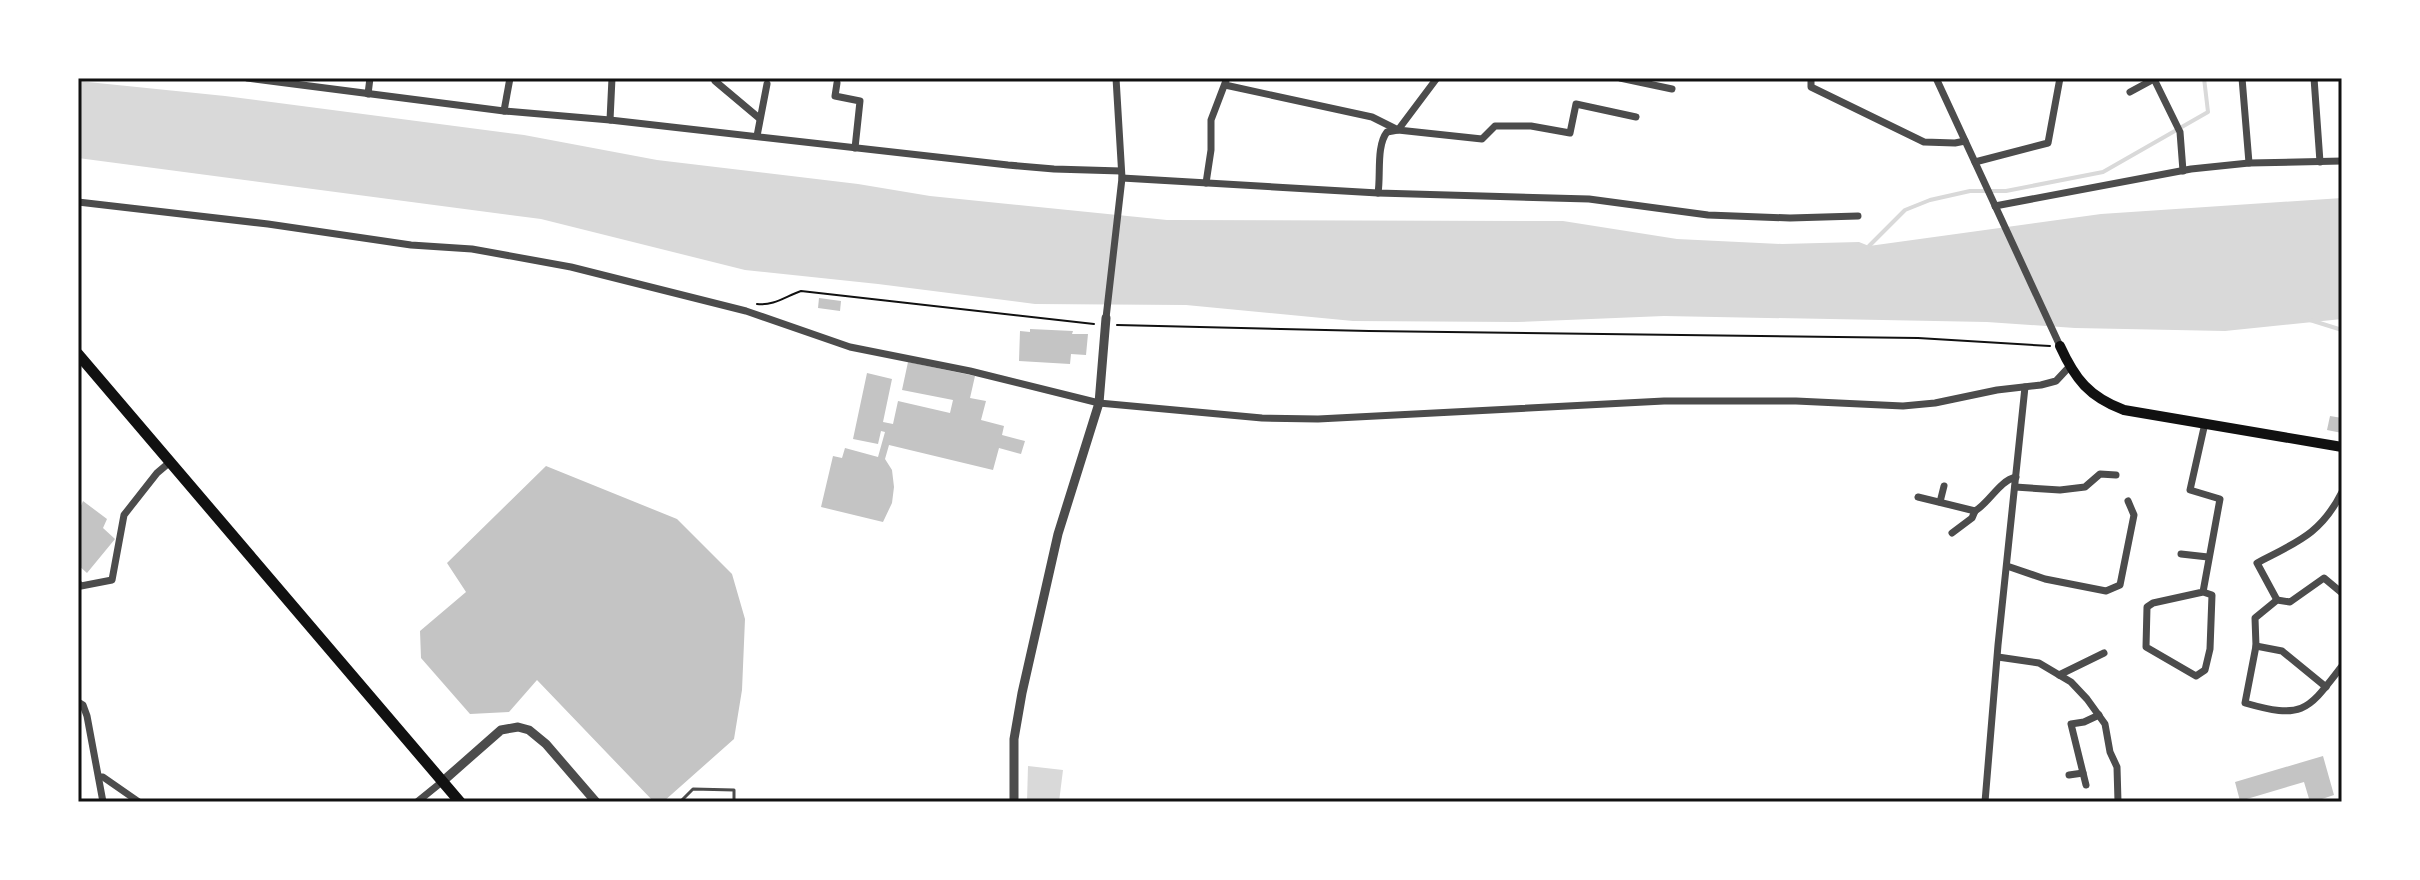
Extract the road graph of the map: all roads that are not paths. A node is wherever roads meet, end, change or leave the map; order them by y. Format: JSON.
{"nodes":[{"id":1,"x":247,"y":78,"type":"edge"},
{"id":2,"x":255,"y":78,"type":"edge"},
{"id":3,"x":370,"y":78,"type":"edge"},
{"id":4,"x":510,"y":78,"type":"edge"},
{"id":5,"x":612,"y":78,"type":"edge"},
{"id":6,"x":1116,"y":78,"type":"edge"},
{"id":7,"x":1437,"y":78,"type":"edge"},
{"id":8,"x":1620,"y":78,"type":"edge"},
{"id":9,"x":1811,"y":78,"type":"edge"},
{"id":10,"x":1936,"y":78,"type":"edge"},
{"id":11,"x":2060,"y":78,"type":"edge"},
{"id":12,"x":2242,"y":78,"type":"edge"},
{"id":13,"x":2314,"y":78,"type":"edge"},
{"id":14,"x":715,"y":81,"type":"dead end"},
{"id":15,"x":1226,"y":81,"type":"edge"},
{"id":16,"x":837,"y":83,"type":"dead end"},
{"id":17,"x":767,"y":84,"type":"dead end"},
{"id":18,"x":1672,"y":89,"type":"dead end"},
{"id":19,"x":2130,"y":92,"type":"dead end"},
{"id":20,"x":368,"y":94,"type":"junction"},
{"id":21,"x":504,"y":111,"type":"junction"},
{"id":22,"x":1636,"y":117,"type":"dead end"},
{"id":23,"x":759,"y":118,"type":"junction"},
{"id":24,"x":610,"y":120,"type":"junction"},
{"id":25,"x":1398,"y":130,"type":"junction"},
{"id":26,"x":757,"y":136,"type":"junction"},
{"id":27,"x":1965,"y":141,"type":"junction"},
{"id":28,"x":855,"y":148,"type":"junction"},
{"id":29,"x":2342,"y":161,"type":"edge"},
{"id":30,"x":1975,"y":162,"type":"junction"},
{"id":31,"x":2320,"y":162,"type":"junction"},
{"id":32,"x":2249,"y":163,"type":"junction"},
{"id":33,"x":2183,"y":171,"type":"junction"},
{"id":34,"x":1121,"y":177,"type":"junction"},
{"id":35,"x":1206,"y":183,"type":"junction"},
{"id":36,"x":1378,"y":193,"type":"junction"},
{"id":37,"x":78,"y":202,"type":"edge"},
{"id":38,"x":1995,"y":206,"type":"junction"},
{"id":39,"x":1858,"y":216,"type":"dead end"},
{"id":40,"x":1106,"y":322,"type":"joint"},
{"id":41,"x":2059,"y":343,"type":"joint"},
{"id":42,"x":78,"y":354,"type":"edge"},
{"id":43,"x":2070,"y":366,"type":"junction"},
{"id":44,"x":2025,"y":387,"type":"junction"},
{"id":45,"x":1099,"y":403,"type":"junction"},
{"id":46,"x":2205,"y":423,"type":"junction"},
{"id":47,"x":2342,"y":447,"type":"edge"},
{"id":48,"x":170,"y":462,"type":"junction"},
{"id":49,"x":2116,"y":475,"type":"dead end"},
{"id":50,"x":2016,"y":477,"type":"junction"},
{"id":51,"x":1944,"y":486,"type":"dead end"},
{"id":52,"x":2015,"y":487,"type":"junction"},
{"id":53,"x":2342,"y":492,"type":"edge"},
{"id":54,"x":1918,"y":497,"type":"dead end"},
{"id":55,"x":2128,"y":501,"type":"dead end"},
{"id":56,"x":1940,"y":502,"type":"junction"},
{"id":57,"x":1975,"y":511,"type":"junction"},
{"id":58,"x":1952,"y":533,"type":"dead end"},
{"id":59,"x":2181,"y":554,"type":"dead end"},
{"id":60,"x":2208,"y":557,"type":"junction"},
{"id":61,"x":2007,"y":566,"type":"junction"},
{"id":62,"x":78,"y":583,"type":"edge"},
{"id":63,"x":2203,"y":592,"type":"junction"},
{"id":64,"x":2342,"y":593,"type":"edge"},
{"id":65,"x":2277,"y":600,"type":"junction"},
{"id":66,"x":2243,"y":617,"type":"dead end"},
{"id":67,"x":2255,"y":618,"type":"junction"},
{"id":68,"x":2256,"y":646,"type":"junction"},
{"id":69,"x":2104,"y":653,"type":"dead end"},
{"id":70,"x":1998,"y":657,"type":"junction"},
{"id":71,"x":2342,"y":666,"type":"edge"},
{"id":72,"x":2059,"y":675,"type":"junction"},
{"id":73,"x":2326,"y":687,"type":"junction"},
{"id":74,"x":78,"y":702,"type":"edge"},
{"id":75,"x":2099,"y":715,"type":"junction"},
{"id":76,"x":2083,"y":773,"type":"junction"},
{"id":77,"x":2069,"y":775,"type":"dead end"},
{"id":78,"x":99,"y":777,"type":"junction"},
{"id":79,"x":443,"y":781,"type":"junction"},
{"id":80,"x":2086,"y":785,"type":"dead end"},
{"id":81,"x":103,"y":802,"type":"edge"},
{"id":82,"x":139,"y":802,"type":"edge"},
{"id":83,"x":417,"y":802,"type":"edge"},
{"id":84,"x":460,"y":802,"type":"edge"},
{"id":85,"x":596,"y":802,"type":"edge"},
{"id":86,"x":680,"y":802,"type":"edge"},
{"id":87,"x":734,"y":802,"type":"edge"},
{"id":88,"x":1014,"y":802,"type":"edge"},
{"id":89,"x":1985,"y":802,"type":"edge"},
{"id":90,"x":2118,"y":802,"type":"edge"}],
"edges":[{"from":1,"to":2,"type":"street"},
{"from":2,"to":20,"type":"street"},
{"from":3,"to":20,"type":"street"},
{"from":4,"to":21,"type":"street"},
{"from":5,"to":24,"type":"street"},
{"from":6,"to":34,"type":"street"},
{"from":7,"to":25,"type":"street"},
{"from":8,"to":18,"type":"street"},
{"from":9,"to":27,"type":"street"},
{"from":10,"to":27,"type":"street"},
{"from":11,"to":30,"type":"street"},
{"from":12,"to":32,"type":"street"},
{"from":13,"to":31,"type":"street"},
{"from":14,"to":23,"type":"street"},
{"from":15,"to":25,"type":"street"},
{"from":15,"to":35,"type":"street"},
{"from":16,"to":28,"type":"street"},
{"from":17,"to":23,"type":"street"},
{"from":19,"to":33,"type":"street"},
{"from":20,"to":21,"type":"street"},
{"from":21,"to":24,"type":"street"},
{"from":22,"to":25,"type":"street"},
{"from":23,"to":26,"type":"street"},
{"from":24,"to":26,"type":"street"},
{"from":25,"to":36,"type":"street"},
{"from":26,"to":28,"type":"street"},
{"from":27,"to":30,"type":"street"},
{"from":28,"to":34,"type":"street"},
{"from":29,"to":31,"type":"street"},
{"from":30,"to":38,"type":"street"},
{"from":31,"to":32,"type":"street"},
{"from":32,"to":33,"type":"street"},
{"from":33,"to":38,"type":"street"},
{"from":34,"to":35,"type":"street"},
{"from":34,"to":40,"type":"street"},
{"from":35,"to":36,"type":"street"},
{"from":36,"to":39,"type":"street"},
{"from":37,"to":45,"type":"street"},
{"from":38,"to":41,"type":"street"},
{"from":40,"to":45,"type":"street"},
{"from":41,"to":43,"type":"main road"},
{"from":42,"to":48,"type":"main road"},
{"from":43,"to":44,"type":"street"},
{"from":43,"to":46,"type":"main road"},
{"from":44,"to":45,"type":"street"},
{"from":44,"to":50,"type":"street"},
{"from":45,"to":88,"type":"street"},
{"from":46,"to":47,"type":"main road"},
{"from":46,"to":60,"type":"street"},
{"from":48,"to":62,"type":"street"},
{"from":48,"to":79,"type":"main road"},
{"from":49,"to":52,"type":"street"},
{"from":50,"to":52,"type":"street"},
{"from":50,"to":57,"type":"street"},
{"from":51,"to":56,"type":"street"},
{"from":52,"to":61,"type":"street"},
{"from":53,"to":65,"type":"street"},
{"from":54,"to":56,"type":"street"},
{"from":55,"to":61,"type":"street"},
{"from":56,"to":57,"type":"street"},
{"from":57,"to":58,"type":"street"},
{"from":59,"to":60,"type":"street"},
{"from":60,"to":63,"type":"street"},
{"from":61,"to":70,"type":"street"},
{"from":63,"to":63,"type":"street"},
{"from":64,"to":65,"type":"street"},
{"from":65,"to":67,"type":"street"},
{"from":66,"to":67,"type":"street"},
{"from":67,"to":68,"type":"street"},
{"from":68,"to":73,"type":"street"},
{"from":68,"to":73,"type":"street"},
{"from":69,"to":72,"type":"street"},
{"from":70,"to":72,"type":"street"},
{"from":70,"to":89,"type":"street"},
{"from":71,"to":73,"type":"street"},
{"from":72,"to":75,"type":"street"},
{"from":74,"to":78,"type":"street"},
{"from":75,"to":76,"type":"street"},
{"from":75,"to":90,"type":"street"},
{"from":76,"to":77,"type":"street"},
{"from":76,"to":80,"type":"street"},
{"from":78,"to":81,"type":"street"},
{"from":78,"to":82,"type":"street"},
{"from":79,"to":83,"type":"street"},
{"from":79,"to":84,"type":"main road"},
{"from":79,"to":85,"type":"street"},
{"from":86,"to":87,"type":"lane"}]}
